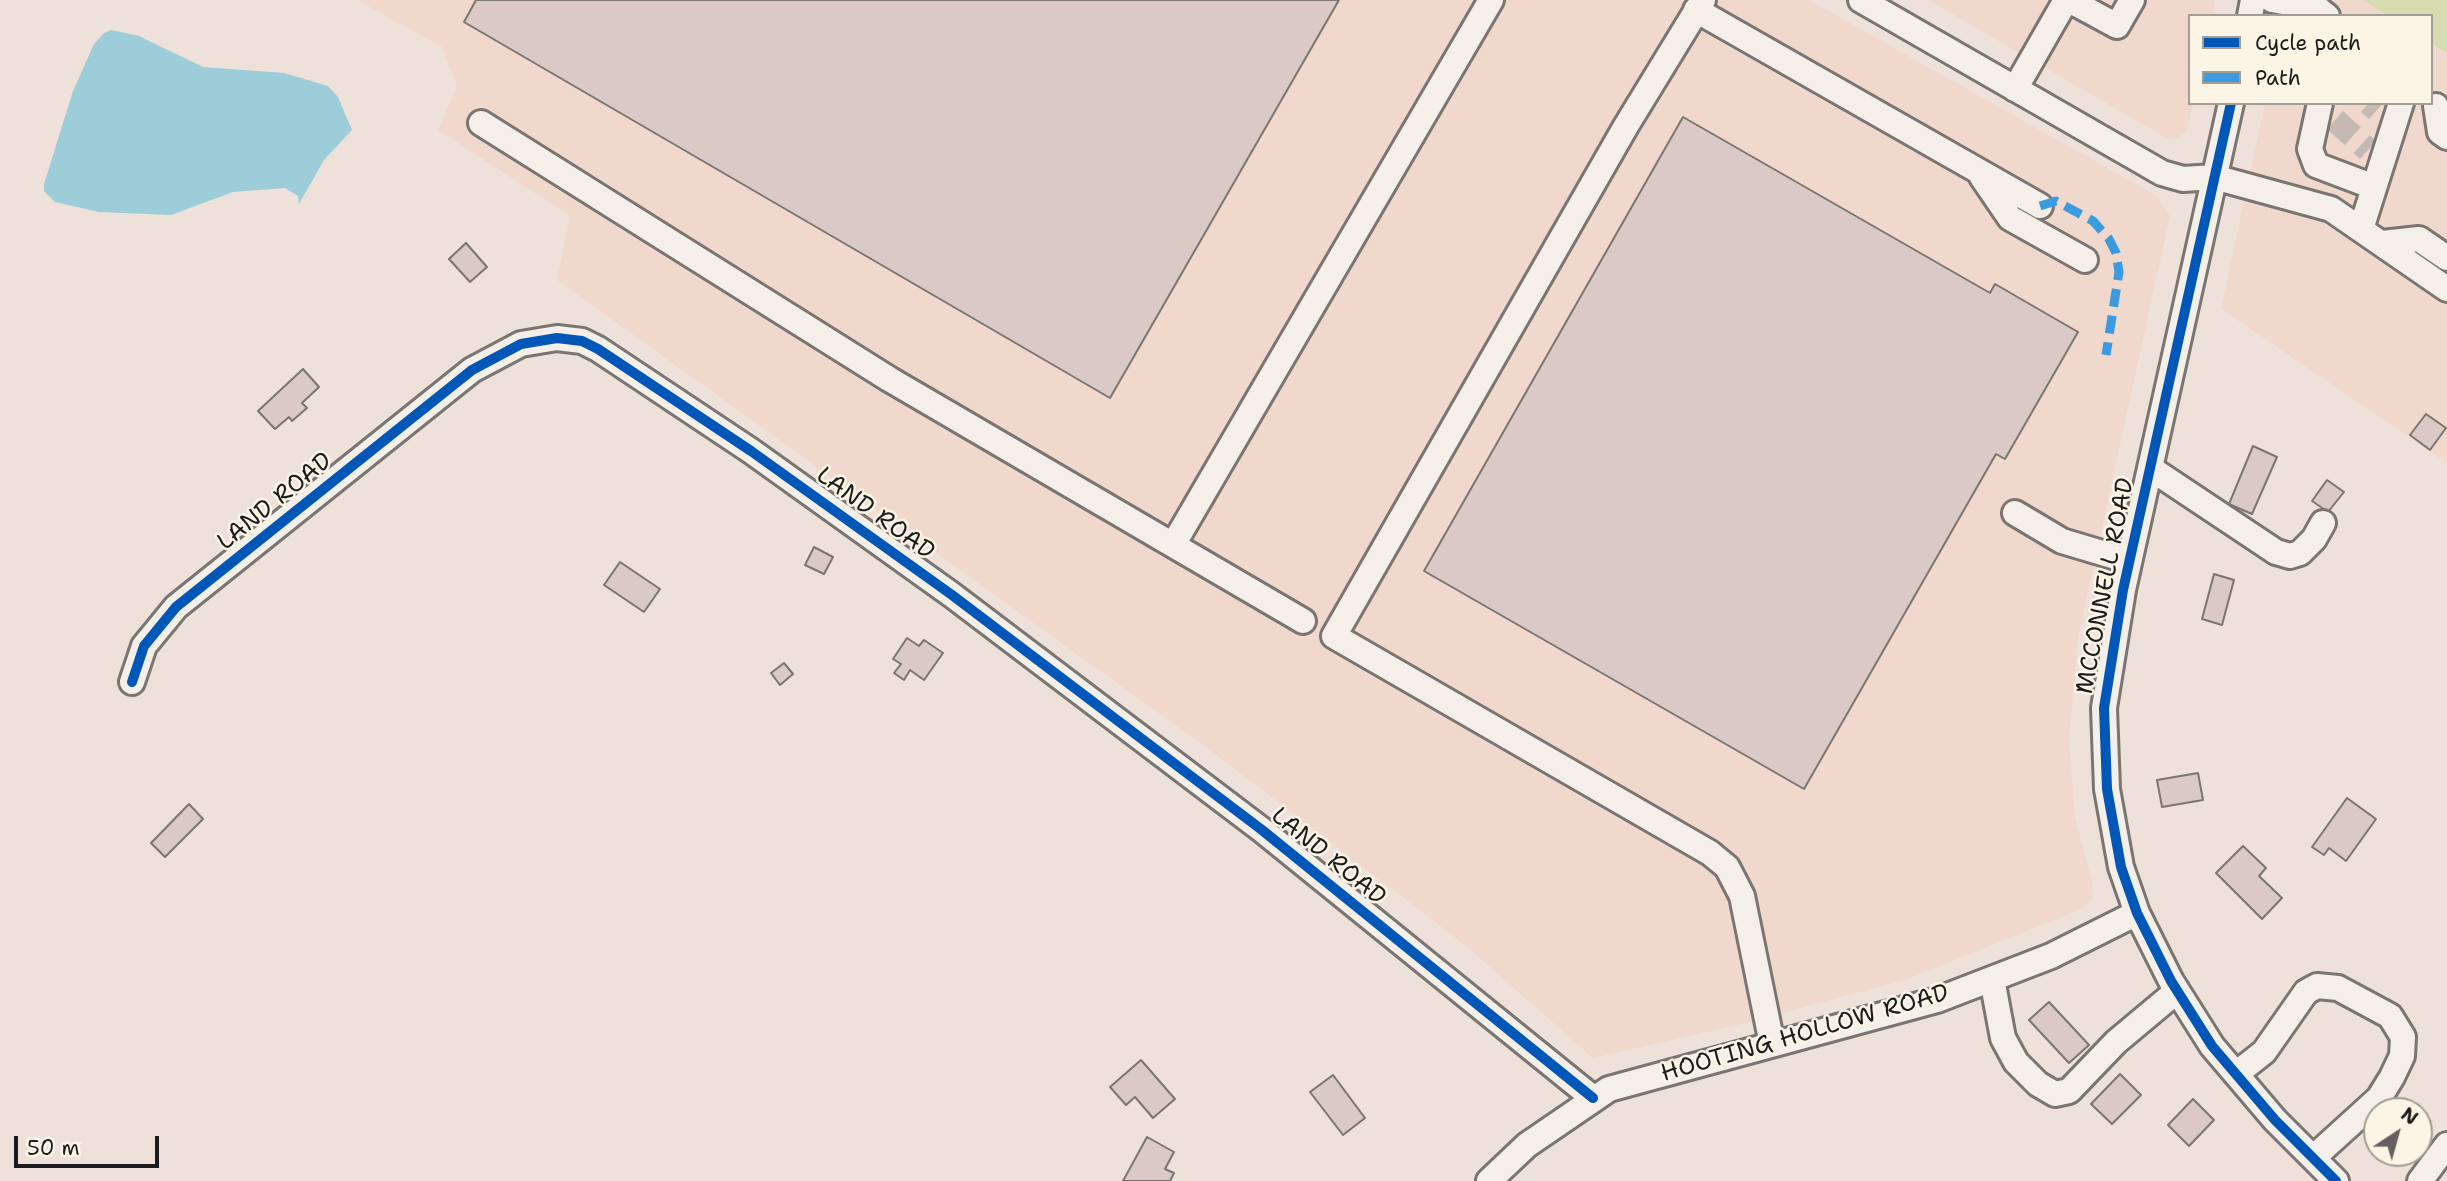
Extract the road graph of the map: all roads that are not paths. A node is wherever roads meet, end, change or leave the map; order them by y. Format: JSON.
{"nodes":[{"id":1,"x":1491,"y":0,"type":"edge"},
{"id":2,"x":1861,"y":0,"type":"edge"},
{"id":3,"x":2067,"y":0,"type":"edge"},
{"id":4,"x":2132,"y":0,"type":"edge"},
{"id":5,"x":2272,"y":0,"type":"edge"},
{"id":6,"x":1699,"y":5,"type":"edge"},
{"id":7,"x":2324,"y":14,"type":"edge"},
{"id":8,"x":2015,"y":89,"type":"junction"},
{"id":9,"x":2231,"y":105,"type":"edge"},
{"id":10,"x":2438,"y":108,"type":"edge"},
{"id":11,"x":2325,"y":110,"type":"edge"},
{"id":12,"x":2391,"y":112,"type":"edge"},
{"id":13,"x":481,"y":123,"type":"dead end"},
{"id":14,"x":2447,"y":137,"type":"edge"},
{"id":15,"x":1978,"y":171,"type":"junction"},
{"id":16,"x":2214,"y":177,"type":"junction"},
{"id":17,"x":2374,"y":187,"type":"junction"},
{"id":18,"x":2040,"y":206,"type":"dead end"},
{"id":19,"x":2361,"y":229,"type":"junction"},
{"id":20,"x":2382,"y":243,"type":"junction"},
{"id":21,"x":2447,"y":258,"type":"edge"},
{"id":22,"x":2085,"y":260,"type":"dead end"},
{"id":23,"x":2447,"y":289,"type":"edge"},
{"id":24,"x":2150,"y":468,"type":"junction"},
{"id":25,"x":2015,"y":513,"type":"dead end"},
{"id":26,"x":2323,"y":523,"type":"dead end"},
{"id":27,"x":1173,"y":545,"type":"junction"},
{"id":28,"x":2129,"y":561,"type":"junction"},
{"id":29,"x":1303,"y":621,"type":"dead end"},
{"id":30,"x":132,"y":682,"type":"dead end"},
{"id":31,"x":2137,"y":913,"type":"junction"},
{"id":32,"x":1992,"y":979,"type":"junction"},
{"id":33,"x":2177,"y":991,"type":"junction"},
{"id":34,"x":1772,"y":1045,"type":"junction"},
{"id":35,"x":2236,"y":1073,"type":"junction"},
{"id":36,"x":1593,"y":1098,"type":"junction"},
{"id":37,"x":2447,"y":1146,"type":"edge"},
{"id":38,"x":2313,"y":1158,"type":"junction"},
{"id":39,"x":1489,"y":1181,"type":"edge"},
{"id":40,"x":2336,"y":1181,"type":"edge"},
{"id":41,"x":2420,"y":1181,"type":"edge"}],
"edges":[{"from":1,"to":27,"type":"street"},
{"from":2,"to":8,"type":"street"},
{"from":3,"to":4,"type":"street"},
{"from":3,"to":8,"type":"street"},
{"from":5,"to":7,"type":"street"},
{"from":6,"to":15,"type":"street"},
{"from":6,"to":34,"type":"street"},
{"from":8,"to":16,"type":"street"},
{"from":9,"to":16,"type":"street","name":"MCCONNELL ROAD"},
{"from":10,"to":14,"type":"street"},
{"from":11,"to":17,"type":"street"},
{"from":12,"to":17,"type":"street"},
{"from":13,"to":27,"type":"street"},
{"from":15,"to":18,"type":"street"},
{"from":15,"to":22,"type":"street"},
{"from":16,"to":19,"type":"street"},
{"from":16,"to":24,"type":"street","name":"MCCONNELL ROAD"},
{"from":17,"to":19,"type":"street"},
{"from":19,"to":20,"type":"street"},
{"from":20,"to":21,"type":"street"},
{"from":20,"to":23,"type":"street"},
{"from":24,"to":26,"type":"street"},
{"from":24,"to":28,"type":"street","name":"MCCONNELL ROAD"},
{"from":25,"to":28,"type":"street"},
{"from":27,"to":29,"type":"street"},
{"from":28,"to":31,"type":"street","name":"MCCONNELL ROAD"},
{"from":30,"to":36,"type":"street","name":"LAND ROAD"},
{"from":31,"to":32,"type":"street","name":"HOOTING HOLLOW ROAD"},
{"from":31,"to":33,"type":"street","name":"MCCONNELL ROAD"},
{"from":32,"to":33,"type":"street"},
{"from":32,"to":34,"type":"street","name":"HOOTING HOLLOW ROAD"},
{"from":33,"to":35,"type":"street","name":"MCCONNELL ROAD"},
{"from":34,"to":36,"type":"street","name":"HOOTING HOLLOW ROAD"},
{"from":35,"to":38,"type":"street","name":"MCCONNELL ROAD"},
{"from":35,"to":38,"type":"street"},
{"from":36,"to":39,"type":"street","name":"HOOTING HOLLOW ROAD"},
{"from":37,"to":41,"type":"street"},
{"from":38,"to":40,"type":"street","name":"MCCONNELL ROAD"}]}
